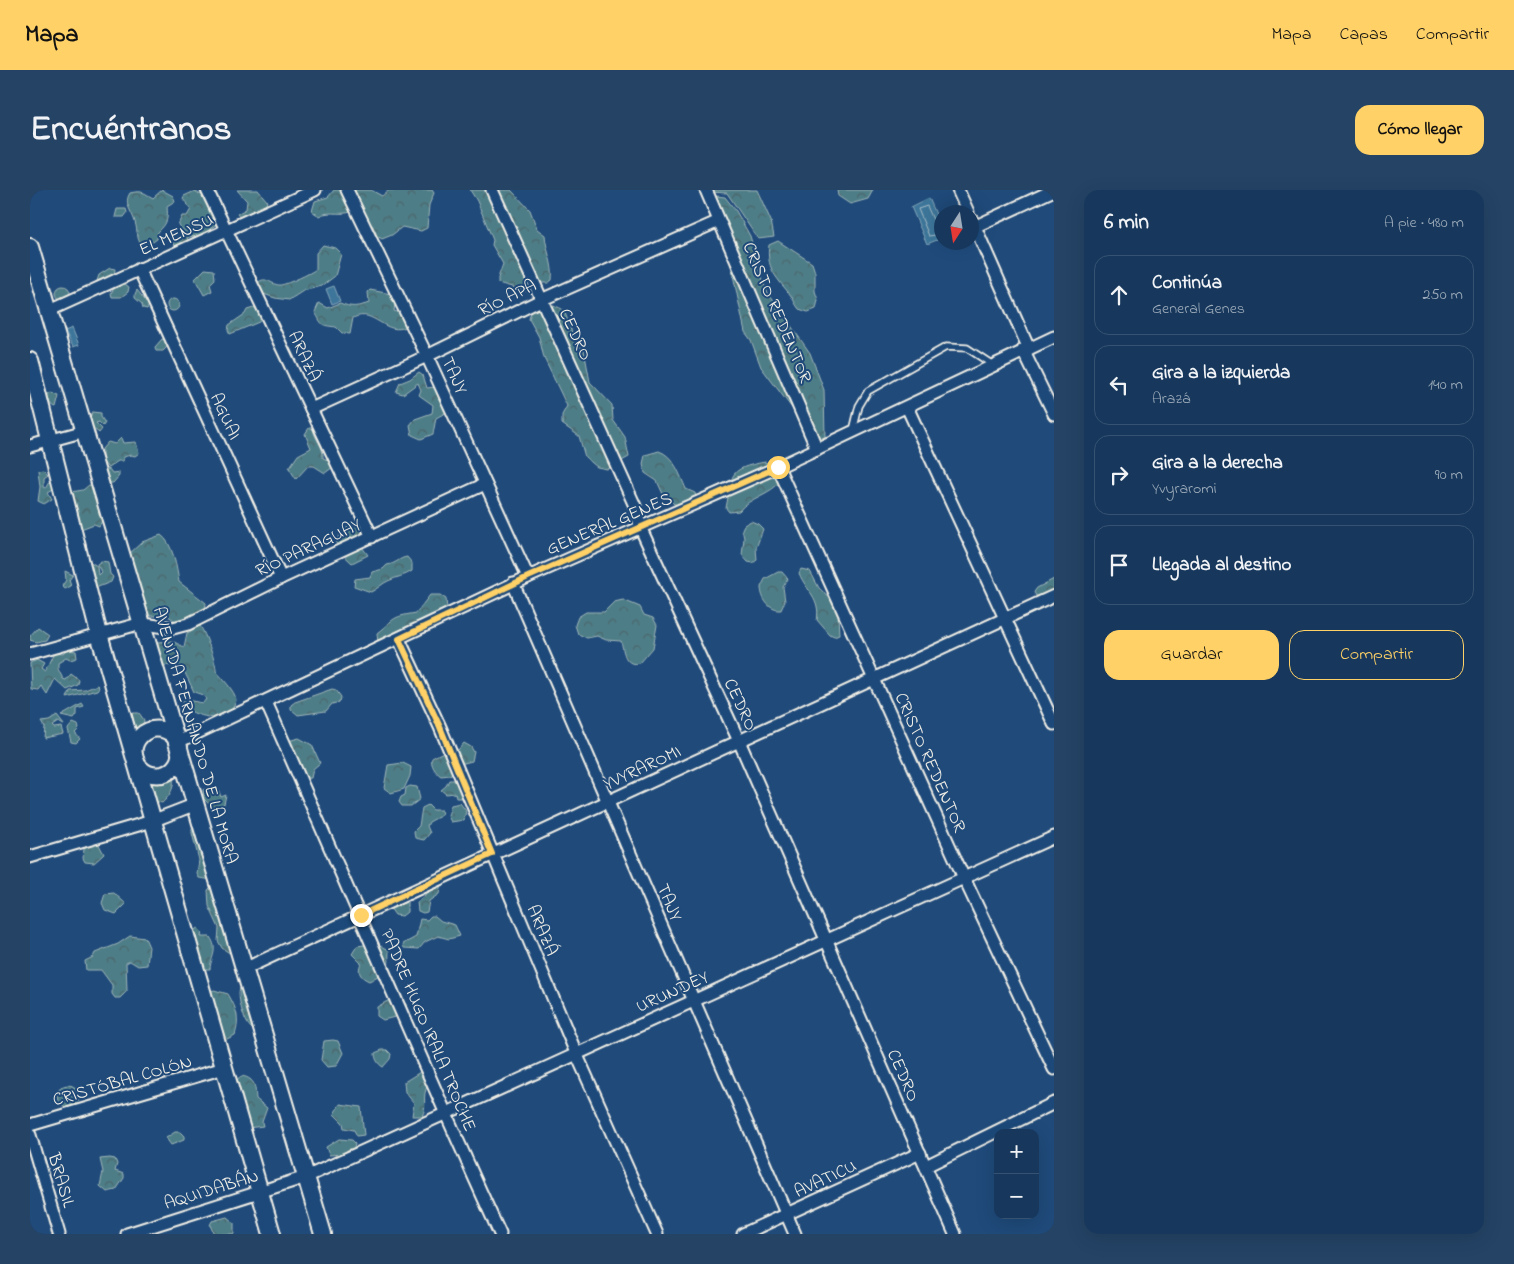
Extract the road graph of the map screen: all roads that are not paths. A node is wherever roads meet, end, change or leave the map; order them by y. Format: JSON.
{"nodes":[{"id":1,"x":207,"y":190,"type":"edge"},
{"id":2,"x":315,"y":190,"type":"edge"},
{"id":3,"x":347,"y":190,"type":"edge"},
{"id":4,"x":492,"y":190,"type":"edge"},
{"id":5,"x":706,"y":190,"type":"edge"},
{"id":6,"x":958,"y":190,"type":"edge"},
{"id":7,"x":1054,"y":190,"type":"edge"},
{"id":8,"x":965,"y":205,"type":"edge"},
{"id":9,"x":719,"y":221,"type":"junction"},
{"id":10,"x":979,"y":221,"type":"edge"},
{"id":11,"x":226,"y":231,"type":"junction"},
{"id":12,"x":979,"y":238,"type":"edge"},
{"id":13,"x":30,"y":247,"type":"edge"},
{"id":14,"x":139,"y":269,"type":"junction"},
{"id":15,"x":541,"y":300,"type":"junction"},
{"id":16,"x":50,"y":310,"type":"junction"},
{"id":17,"x":1054,"y":337,"type":"edge"},
{"id":18,"x":1026,"y":349,"type":"junction"},
{"id":19,"x":427,"y":356,"type":"junction"},
{"id":20,"x":30,"y":361,"type":"edge"},
{"id":21,"x":993,"y":365,"type":"junction"},
{"id":22,"x":907,"y":407,"type":"junction"},
{"id":23,"x":311,"y":409,"type":"junction"},
{"id":24,"x":1054,"y":414,"type":"edge"},
{"id":25,"x":85,"y":431,"type":"junction"},
{"id":26,"x":853,"y":432,"type":"junction"},
{"id":27,"x":51,"y":441,"type":"junction"},
{"id":28,"x":30,"y":446,"type":"edge"},
{"id":29,"x":817,"y":449,"type":"junction"},
{"id":30,"x":778,"y":467,"type":"junction"},
{"id":31,"x":485,"y":484,"type":"junction"},
{"id":32,"x":641,"y":529,"type":"junction"},
{"id":33,"x":372,"y":537,"type":"junction"},
{"id":34,"x":528,"y":577,"type":"junction"},
{"id":35,"x":281,"y":578,"type":"junction"},
{"id":36,"x":513,"y":583,"type":"junction"},
{"id":37,"x":1054,"y":596,"type":"edge"},
{"id":38,"x":1006,"y":618,"type":"junction"},
{"id":39,"x":143,"y":623,"type":"junction"},
{"id":40,"x":99,"y":634,"type":"junction"},
{"id":41,"x":399,"y":639,"type":"junction"},
{"id":42,"x":30,"y":654,"type":"edge"},
{"id":43,"x":874,"y":680,"type":"junction"},
{"id":44,"x":266,"y":702,"type":"junction"},
{"id":45,"x":1054,"y":724,"type":"edge"},
{"id":46,"x":739,"y":741,"type":"junction"},
{"id":47,"x":178,"y":742,"type":"junction"},
{"id":48,"x":134,"y":755,"type":"junction"},
{"id":49,"x":609,"y":802,"type":"junction"},
{"id":50,"x":196,"y":804,"type":"junction"},
{"id":51,"x":152,"y":821,"type":"junction"},
{"id":52,"x":1054,"y":837,"type":"edge"},
{"id":53,"x":492,"y":854,"type":"junction"},
{"id":54,"x":30,"y":856,"type":"edge"},
{"id":55,"x":964,"y":878,"type":"junction"},
{"id":56,"x":361,"y":915,"type":"junction"},
{"id":57,"x":825,"y":941,"type":"junction"},
{"id":58,"x":244,"y":969,"type":"junction"},
{"id":59,"x":692,"y":1001,"type":"junction"},
{"id":60,"x":576,"y":1054,"type":"junction"},
{"id":61,"x":224,"y":1068,"type":"junction"},
{"id":62,"x":1054,"y":1070,"type":"edge"},
{"id":63,"x":1054,"y":1103,"type":"edge"},
{"id":64,"x":444,"y":1113,"type":"junction"},
{"id":65,"x":30,"y":1125,"type":"edge"},
{"id":66,"x":30,"y":1135,"type":"edge"},
{"id":67,"x":920,"y":1153,"type":"junction"},
{"id":68,"x":926,"y":1166,"type":"junction"},
{"id":69,"x":306,"y":1177,"type":"junction"},
{"id":70,"x":260,"y":1192,"type":"junction"},
{"id":71,"x":786,"y":1215,"type":"junction"},
{"id":72,"x":60,"y":1234,"type":"edge"},
{"id":73,"x":127,"y":1234,"type":"edge"},
{"id":74,"x":272,"y":1234,"type":"edge"},
{"id":75,"x":323,"y":1234,"type":"edge"},
{"id":76,"x":500,"y":1234,"type":"edge"},
{"id":77,"x":657,"y":1234,"type":"edge"},
{"id":78,"x":743,"y":1234,"type":"edge"},
{"id":79,"x":795,"y":1234,"type":"edge"},
{"id":80,"x":955,"y":1234,"type":"edge"}],
"edges":[{"from":1,"to":11,"type":"street","name":"ARAZÁ"},
{"from":2,"to":11,"type":"street","name":"EL MENSU"},
{"from":3,"to":19,"type":"street","name":"TAJY"},
{"from":4,"to":15,"type":"street","name":"CEDRO"},
{"from":5,"to":9,"type":"street","name":"CRISTO REDENTOR"},
{"from":6,"to":8,"type":"street"},
{"from":7,"to":10,"type":"street"},
{"from":9,"to":15,"type":"street","name":"RÍO APA"},
{"from":9,"to":29,"type":"street","name":"CRISTO REDENTOR"},
{"from":11,"to":14,"type":"street","name":"EL MENSU"},
{"from":11,"to":23,"type":"street","name":"ARAZÁ"},
{"from":12,"to":18,"type":"street"},
{"from":13,"to":16,"type":"main road","name":"AVENIDA FERNANDO DE LA MORA"},
{"from":14,"to":16,"type":"street","name":"EL MENSU"},
{"from":14,"to":35,"type":"street","name":"AGUAI"},
{"from":15,"to":19,"type":"street","name":"RÍO APA"},
{"from":15,"to":32,"type":"street","name":"CEDRO"},
{"from":16,"to":25,"type":"main road","name":"AVENIDA FERNANDO DE LA MORA"},
{"from":17,"to":18,"type":"street","name":"GENERAL GENES"},
{"from":18,"to":21,"type":"street","name":"GENERAL GENES"},
{"from":18,"to":24,"type":"street"},
{"from":19,"to":23,"type":"street","name":"RÍO APA"},
{"from":19,"to":31,"type":"street","name":"TAJY"},
{"from":20,"to":27,"type":"main road"},
{"from":21,"to":22,"type":"street","name":"GENERAL GENES"},
{"from":21,"to":26,"type":"lane"},
{"from":22,"to":26,"type":"street","name":"GENERAL GENES"},
{"from":22,"to":38,"type":"street"},
{"from":23,"to":33,"type":"street","name":"ARAZÁ"},
{"from":25,"to":27,"type":"street"},
{"from":25,"to":39,"type":"main road","name":"AVENIDA FERNANDO DE LA MORA"},
{"from":26,"to":29,"type":"street","name":"GENERAL GENES"},
{"from":27,"to":28,"type":"street"},
{"from":27,"to":40,"type":"main road"},
{"from":29,"to":30,"type":"street","name":"GENERAL GENES"},
{"from":30,"to":32,"type":"street","name":"GENERAL GENES"},
{"from":30,"to":43,"type":"street","name":"CRISTO REDENTOR"},
{"from":31,"to":33,"type":"street","name":"RÍO PARAGUAY"},
{"from":31,"to":34,"type":"street","name":"TAJY"},
{"from":32,"to":34,"type":"street","name":"GENERAL GENES"},
{"from":32,"to":46,"type":"street","name":"CEDRO"},
{"from":33,"to":35,"type":"street","name":"RÍO PARAGUAY"},
{"from":34,"to":36,"type":"street","name":"GENERAL GENES"},
{"from":35,"to":39,"type":"street","name":"RÍO PARAGUAY"},
{"from":36,"to":41,"type":"street","name":"GENERAL GENES"},
{"from":36,"to":49,"type":"street","name":"TAJY"},
{"from":37,"to":38,"type":"street","name":"YVYRAROMI"},
{"from":38,"to":43,"type":"street","name":"YVYRAROMI"},
{"from":38,"to":45,"type":"street"},
{"from":39,"to":40,"type":"street"},
{"from":39,"to":47,"type":"main road","name":"AVENIDA FERNANDO DE LA MORA"},
{"from":40,"to":42,"type":"street"},
{"from":40,"to":48,"type":"main road"},
{"from":41,"to":44,"type":"street","name":"GENERAL GENES"},
{"from":41,"to":53,"type":"street","name":"ARAZÁ"},
{"from":43,"to":46,"type":"street","name":"YVYRAROMI"},
{"from":43,"to":55,"type":"street","name":"CRISTO REDENTOR"},
{"from":44,"to":47,"type":"street","name":"GENERAL GENES"},
{"from":44,"to":56,"type":"street","name":"PADRE HUGO IRALA TROCHE"},
{"from":46,"to":49,"type":"street","name":"YVYRAROMI"},
{"from":46,"to":57,"type":"street","name":"CEDRO"},
{"from":47,"to":48,"type":"street"},
{"from":47,"to":48,"type":"street"},
{"from":47,"to":50,"type":"main road","name":"AVENIDA FERNANDO DE LA MORA"},
{"from":48,"to":51,"type":"main road"},
{"from":49,"to":53,"type":"street","name":"YVYRAROMI"},
{"from":49,"to":59,"type":"street","name":"TAJY"},
{"from":50,"to":51,"type":"street"},
{"from":50,"to":58,"type":"main road","name":"AVENIDA FERNANDO DE LA MORA"},
{"from":51,"to":54,"type":"street"},
{"from":51,"to":61,"type":"main road"},
{"from":52,"to":55,"type":"street","name":"URUNDEY"},
{"from":53,"to":56,"type":"street","name":"YVYRAROMI"},
{"from":53,"to":60,"type":"street","name":"ARAZÁ"},
{"from":55,"to":57,"type":"street","name":"URUNDEY"},
{"from":55,"to":62,"type":"street","name":"CRISTO REDENTOR"},
{"from":56,"to":58,"type":"street","name":"YVYRAROMI"},
{"from":56,"to":64,"type":"street","name":"PADRE HUGO IRALA TROCHE"},
{"from":57,"to":59,"type":"street","name":"URUNDEY"},
{"from":57,"to":67,"type":"street","name":"CEDRO"},
{"from":58,"to":69,"type":"main road","name":"AVENIDA FERNANDO DE LA MORA"},
{"from":59,"to":60,"type":"street","name":"URUNDEY"},
{"from":59,"to":71,"type":"street","name":"TAJY"},
{"from":60,"to":64,"type":"street","name":"URUNDEY"},
{"from":60,"to":77,"type":"street","name":"ARAZÁ"},
{"from":61,"to":65,"type":"street","name":"CRISTÓBAL COLÓN"},
{"from":61,"to":70,"type":"main road"},
{"from":63,"to":68,"type":"street"},
{"from":64,"to":69,"type":"street","name":"URUNDEY"},
{"from":64,"to":76,"type":"street","name":"PADRE HUGO IRALA TROCHE"},
{"from":66,"to":72,"type":"street","name":"BRASIL"},
{"from":67,"to":68,"type":"street","name":"CEDRO"},
{"from":67,"to":71,"type":"street","name":"AVATICU"},
{"from":68,"to":80,"type":"street","name":"CEDRO"},
{"from":69,"to":70,"type":"street","name":"AQUIDABÁN"},
{"from":69,"to":75,"type":"main road","name":"AVENIDA FERNANDO DE LA MORA"},
{"from":70,"to":73,"type":"street","name":"AQUIDABÁN"},
{"from":70,"to":74,"type":"main road"},
{"from":71,"to":78,"type":"street","name":"AVATICU"},
{"from":71,"to":79,"type":"street","name":"TAJY"}]}
